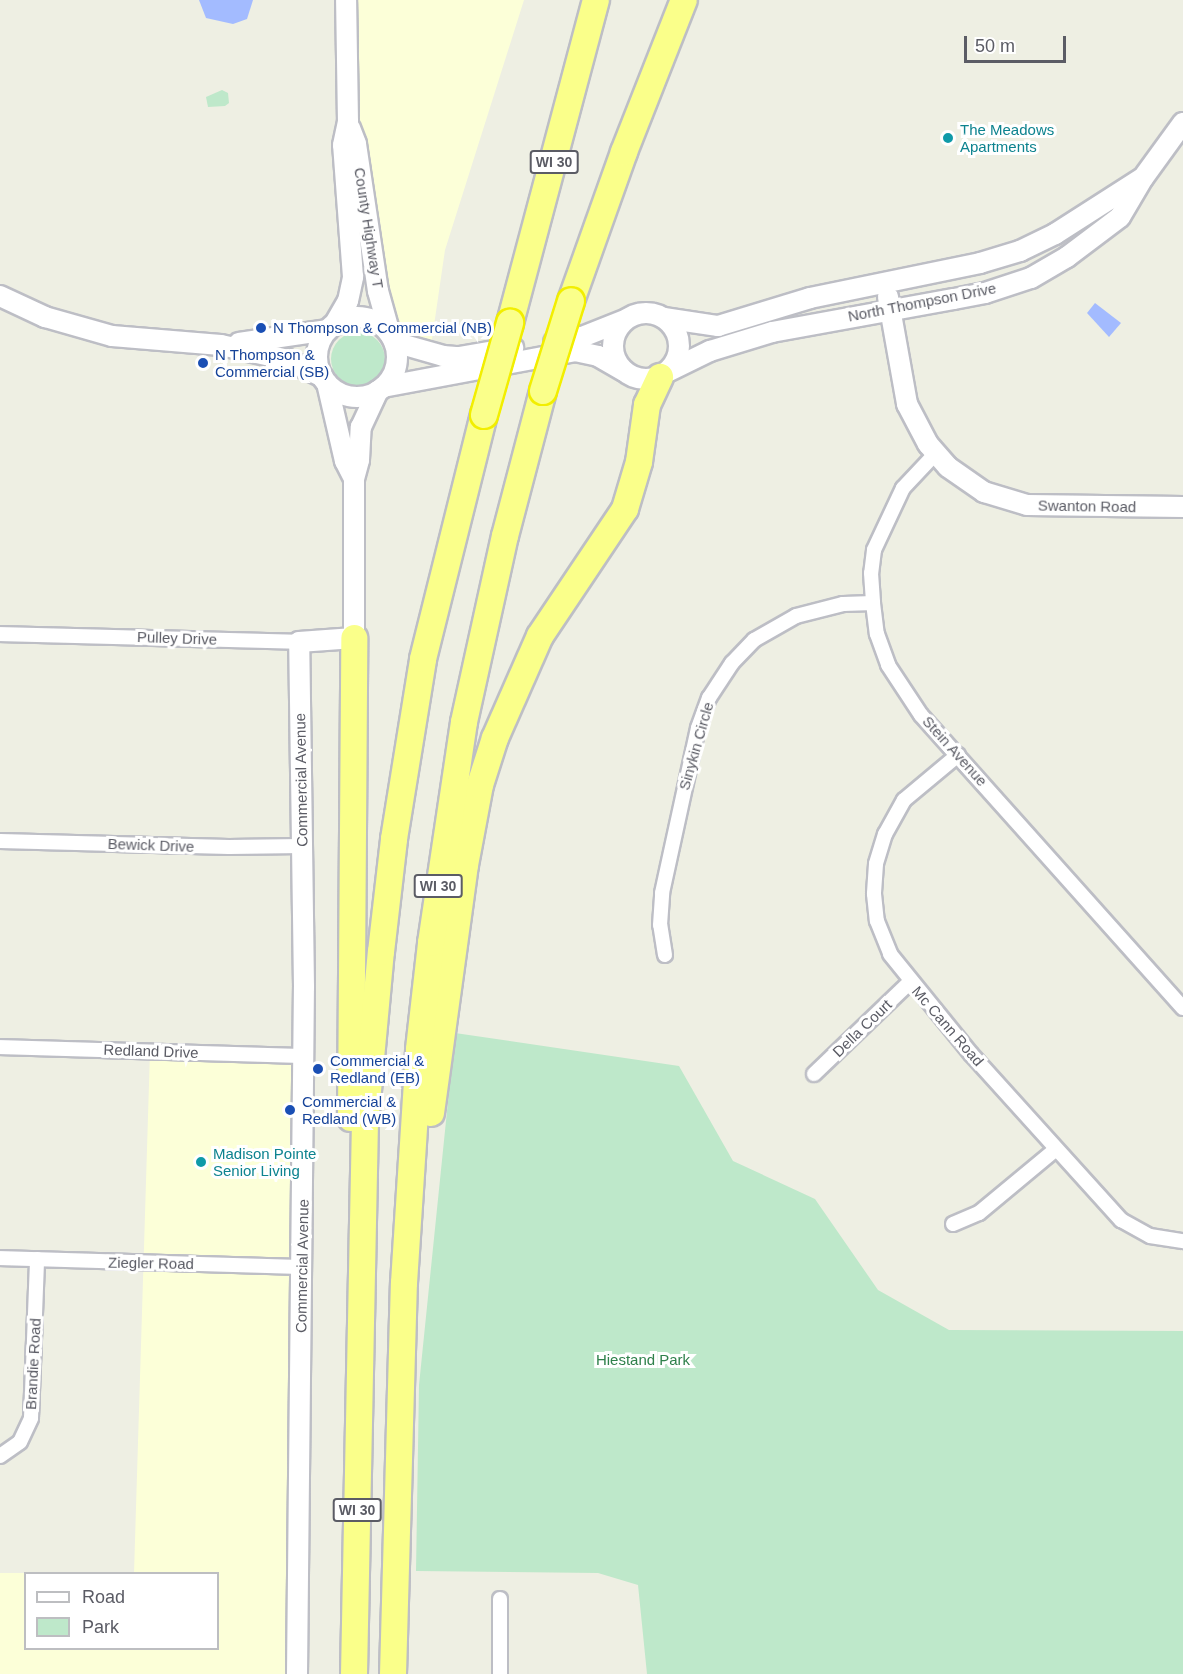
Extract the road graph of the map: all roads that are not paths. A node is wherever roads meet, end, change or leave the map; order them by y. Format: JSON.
{"nodes":[{"id":1,"x":346,"y":0,"type":"edge"},
{"id":2,"x":596,"y":0,"type":"edge"},
{"id":3,"x":684,"y":0,"type":"edge"},
{"id":4,"x":348,"y":122,"type":"junction"},
{"id":5,"x":1183,"y":123,"type":"edge"},
{"id":6,"x":1143,"y":178,"type":"junction"},
{"id":7,"x":886,"y":282,"type":"junction"},
{"id":8,"x":0,"y":296,"type":"edge"},
{"id":9,"x":890,"y":309,"type":"junction"},
{"id":10,"x":664,"y":318,"type":"junction"},
{"id":11,"x":625,"y":320,"type":"junction"},
{"id":12,"x":331,"y":328,"type":"junction"},
{"id":13,"x":392,"y":338,"type":"junction"},
{"id":14,"x":221,"y":345,"type":"junction"},
{"id":15,"x":624,"y":371,"type":"junction"},
{"id":16,"x":664,"y":374,"type":"junction"},
{"id":17,"x":325,"y":380,"type":"junction"},
{"id":18,"x":381,"y":389,"type":"junction"},
{"id":19,"x":936,"y":453,"type":"junction"},
{"id":20,"x":354,"y":479,"type":"junction"},
{"id":21,"x":1183,"y":507,"type":"edge"},
{"id":22,"x":873,"y":603,"type":"junction"},
{"id":23,"x":0,"y":634,"type":"edge"},
{"id":24,"x":354,"y":638,"type":"junction"},
{"id":25,"x":299,"y":642,"type":"junction"},
{"id":26,"x":958,"y":755,"type":"junction"},
{"id":27,"x":0,"y":841,"type":"edge"},
{"id":28,"x":302,"y":846,"type":"junction"},
{"id":29,"x":665,"y":955,"type":"dead end"},
{"id":30,"x":910,"y":982,"type":"junction"},
{"id":31,"x":1183,"y":1008,"type":"edge"},
{"id":32,"x":0,"y":1047,"type":"edge"},
{"id":33,"x":303,"y":1056,"type":"junction"},
{"id":34,"x":814,"y":1074,"type":"dead end"},
{"id":35,"x":1056,"y":1149,"type":"junction"},
{"id":36,"x":953,"y":1224,"type":"dead end"},
{"id":37,"x":1183,"y":1241,"type":"edge"},
{"id":38,"x":0,"y":1258,"type":"edge"},
{"id":39,"x":38,"y":1259,"type":"junction"},
{"id":40,"x":302,"y":1267,"type":"junction"},
{"id":41,"x":359,"y":1347,"type":"junction"},
{"id":42,"x":400,"y":1391,"type":"junction"},
{"id":43,"x":0,"y":1456,"type":"edge"},
{"id":44,"x":500,"y":1599,"type":"dead end"},
{"id":45,"x":297,"y":1674,"type":"edge"},
{"id":46,"x":354,"y":1674,"type":"edge"},
{"id":47,"x":393,"y":1674,"type":"edge"},
{"id":48,"x":500,"y":1674,"type":"edge"}],
"edges":[{"from":1,"to":4,"type":"street","name":"County Highway T"},
{"from":2,"to":41,"type":"highway","number":"WI 30","bridge":true},
{"from":3,"to":42,"type":"highway","number":"WI 30","bridge":true},
{"from":4,"to":12,"type":"street","name":"County Highway T"},
{"from":4,"to":13,"type":"street","name":"County Highway T"},
{"from":5,"to":6,"type":"street","name":"North Thompson Drive"},
{"from":6,"to":7,"type":"street","name":"North Thompson Drive"},
{"from":6,"to":9,"type":"street","name":"North Thompson Drive"},
{"from":7,"to":9,"type":"street","name":"Swanton Road"},
{"from":7,"to":10,"type":"street","name":"North Thompson Drive"},
{"from":8,"to":14,"type":"street"},
{"from":9,"to":16,"type":"street","name":"North Thompson Drive"},
{"from":9,"to":19,"type":"street","name":"Swanton Road"},
{"from":10,"to":11,"type":"street"},
{"from":10,"to":16,"type":"street"},
{"from":11,"to":13,"type":"street"},
{"from":11,"to":15,"type":"street"},
{"from":12,"to":13,"type":"street"},
{"from":12,"to":14,"type":"street"},
{"from":12,"to":17,"type":"street"},
{"from":13,"to":18,"type":"street"},
{"from":14,"to":17,"type":"street"},
{"from":15,"to":16,"type":"street"},
{"from":15,"to":18,"type":"street"},
{"from":16,"to":42,"type":"highway"},
{"from":17,"to":18,"type":"street"},
{"from":17,"to":20,"type":"street"},
{"from":18,"to":20,"type":"street"},
{"from":19,"to":21,"type":"street","name":"Swanton Road"},
{"from":19,"to":22,"type":"street","name":"Stein Avenue"},
{"from":20,"to":24,"type":"street"},
{"from":22,"to":26,"type":"street","name":"Stein Avenue"},
{"from":22,"to":29,"type":"street","name":"Sinykin Circle"},
{"from":23,"to":25,"type":"street","name":"Pulley Drive"},
{"from":24,"to":25,"type":"street","name":"Pulley Drive"},
{"from":24,"to":41,"type":"highway"},
{"from":25,"to":28,"type":"street","name":"Commercial Avenue"},
{"from":26,"to":30,"type":"street","name":"Mc Cann Road"},
{"from":26,"to":31,"type":"street","name":"Stein Avenue"},
{"from":27,"to":28,"type":"street","name":"Bewick Drive"},
{"from":28,"to":33,"type":"street","name":"Commercial Avenue"},
{"from":30,"to":34,"type":"street","name":"Della Court"},
{"from":30,"to":35,"type":"street","name":"Mc Cann Road"},
{"from":32,"to":33,"type":"street","name":"Redland Drive"},
{"from":33,"to":40,"type":"street","name":"Commercial Avenue"},
{"from":35,"to":36,"type":"street"},
{"from":35,"to":37,"type":"street","name":"Mc Cann Road"},
{"from":38,"to":39,"type":"street","name":"Ziegler Road"},
{"from":39,"to":40,"type":"street","name":"Ziegler Road"},
{"from":39,"to":43,"type":"street","name":"Brandie Road"},
{"from":40,"to":45,"type":"street","name":"Commercial Avenue"},
{"from":41,"to":46,"type":"highway","number":"WI 30"},
{"from":42,"to":47,"type":"highway","number":"WI 30"},
{"from":44,"to":48,"type":"street"}]}
